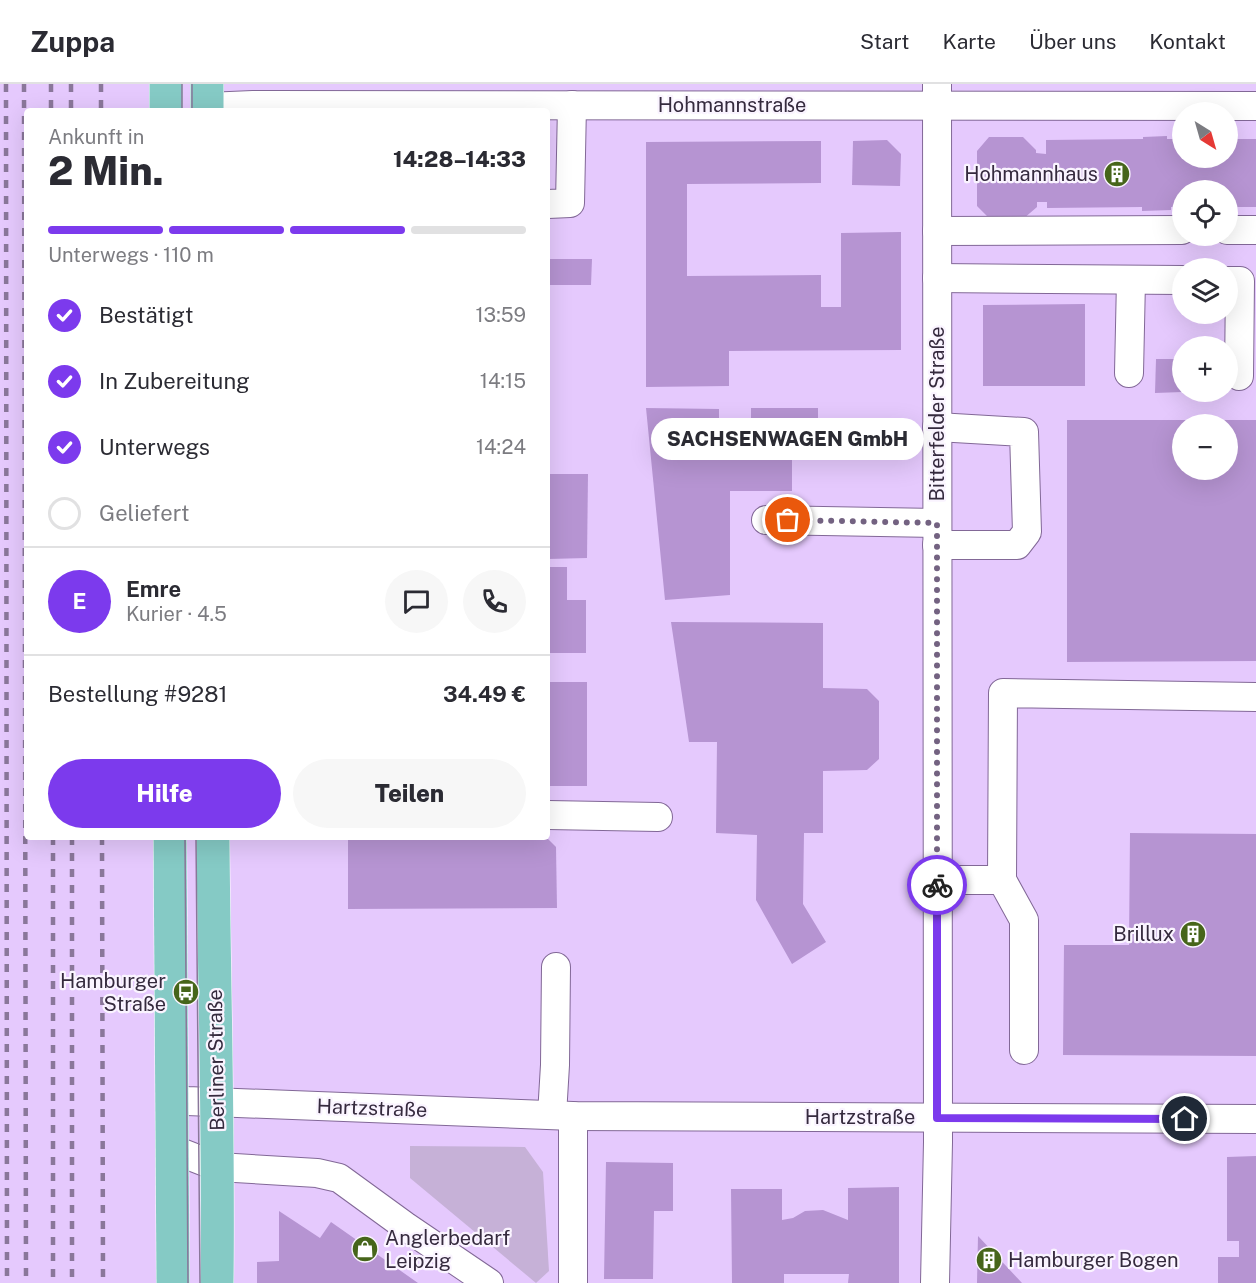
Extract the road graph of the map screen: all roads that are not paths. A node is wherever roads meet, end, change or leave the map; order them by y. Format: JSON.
{"nodes":[{"id":1,"x":166,"y":84,"type":"edge"},
{"id":2,"x":517,"y":94,"type":"edge"},
{"id":3,"x":937,"y":94,"type":"edge"},
{"id":4,"x":207,"y":101,"type":"edge"},
{"id":5,"x":572,"y":105,"type":"junction"},
{"id":6,"x":1256,"y":106,"type":"edge"},
{"id":7,"x":166,"y":108,"type":"edge"},
{"id":8,"x":420,"y":108,"type":"edge"},
{"id":9,"x":550,"y":204,"type":"edge"},
{"id":10,"x":1172,"y":230,"type":"edge"},
{"id":11,"x":1238,"y":230,"type":"edge"},
{"id":12,"x":1256,"y":230,"type":"edge"},
{"id":13,"x":937,"y":231,"type":"junction"},
{"id":14,"x":937,"y":278,"type":"junction"},
{"id":15,"x":1131,"y":280,"type":"junction"},
{"id":16,"x":1172,"y":280,"type":"edge"},
{"id":17,"x":1238,"y":281,"type":"edge"},
{"id":18,"x":1129,"y":373,"type":"dead end"},
{"id":19,"x":1239,"y":376,"type":"dead end"},
{"id":20,"x":937,"y":427,"type":"junction"},
{"id":21,"x":766,"y":520,"type":"dead end"},
{"id":22,"x":937,"y":534,"type":"junction"},
{"id":23,"x":1256,"y":697,"type":"edge"},
{"id":24,"x":550,"y":815,"type":"edge"},
{"id":25,"x":658,"y":817,"type":"dead end"},
{"id":26,"x":170,"y":840,"type":"edge"},
{"id":27,"x":213,"y":840,"type":"edge"},
{"id":28,"x":937,"y":880,"type":"junction"},
{"id":29,"x":1002,"y":880,"type":"junction"},
{"id":30,"x":556,"y":967,"type":"dead end"},
{"id":31,"x":1024,"y":1050,"type":"dead end"},
{"id":32,"x":172,"y":1098,"type":"junction"},
{"id":33,"x":216,"y":1101,"type":"junction"},
{"id":34,"x":562,"y":1115,"type":"junction"},
{"id":35,"x":937,"y":1118,"type":"junction"},
{"id":36,"x":1256,"y":1119,"type":"edge"},
{"id":37,"x":172,"y":1149,"type":"junction"},
{"id":38,"x":218,"y":1167,"type":"junction"},
{"id":39,"x":173,"y":1283,"type":"edge"},
{"id":40,"x":217,"y":1283,"type":"edge"},
{"id":41,"x":489,"y":1283,"type":"edge"},
{"id":42,"x":573,"y":1283,"type":"edge"},
{"id":43,"x":935,"y":1283,"type":"edge"}],
"edges":[{"from":1,"to":7,"type":"main road"},
{"from":2,"to":5,"type":"street","name":"Hohmannstraße"},
{"from":2,"to":8,"type":"street","name":"Hohmannstraße"},
{"from":3,"to":5,"type":"street","name":"Hohmannstraße"},
{"from":3,"to":6,"type":"street","name":"Hohmannstraße"},
{"from":3,"to":13,"type":"street","name":"Bitterfelder Straße"},
{"from":4,"to":8,"type":"street","name":"Hohmannstraße"},
{"from":5,"to":9,"type":"street"},
{"from":10,"to":13,"type":"street"},
{"from":11,"to":12,"type":"street"},
{"from":13,"to":14,"type":"street","name":"Bitterfelder Straße"},
{"from":14,"to":15,"type":"street"},
{"from":14,"to":20,"type":"street","name":"Bitterfelder Straße"},
{"from":15,"to":16,"type":"street"},
{"from":15,"to":18,"type":"street"},
{"from":17,"to":19,"type":"street"},
{"from":20,"to":22,"type":"street","name":"Bitterfelder Straße"},
{"from":20,"to":22,"type":"street"},
{"from":21,"to":22,"type":"street"},
{"from":22,"to":28,"type":"street","name":"Bitterfelder Straße"},
{"from":23,"to":29,"type":"street"},
{"from":24,"to":25,"type":"street"},
{"from":26,"to":32,"type":"main road"},
{"from":27,"to":33,"type":"main road","name":"Berliner Straße"},
{"from":28,"to":29,"type":"street"},
{"from":28,"to":35,"type":"street","name":"Bitterfelder Straße"},
{"from":29,"to":31,"type":"street"},
{"from":30,"to":34,"type":"street"},
{"from":32,"to":33,"type":"street","name":"Hartzstraße"},
{"from":32,"to":37,"type":"main road"},
{"from":33,"to":34,"type":"street","name":"Hartzstraße"},
{"from":33,"to":38,"type":"main road","name":"Berliner Straße"},
{"from":34,"to":35,"type":"street","name":"Hartzstraße"},
{"from":34,"to":42,"type":"street"},
{"from":35,"to":36,"type":"street","name":"Hartzstraße"},
{"from":35,"to":43,"type":"street","name":"Bitterfelder Straße"},
{"from":37,"to":38,"type":"street"},
{"from":37,"to":39,"type":"main road"},
{"from":38,"to":40,"type":"main road","name":"Berliner Straße"},
{"from":38,"to":41,"type":"street"}]}
